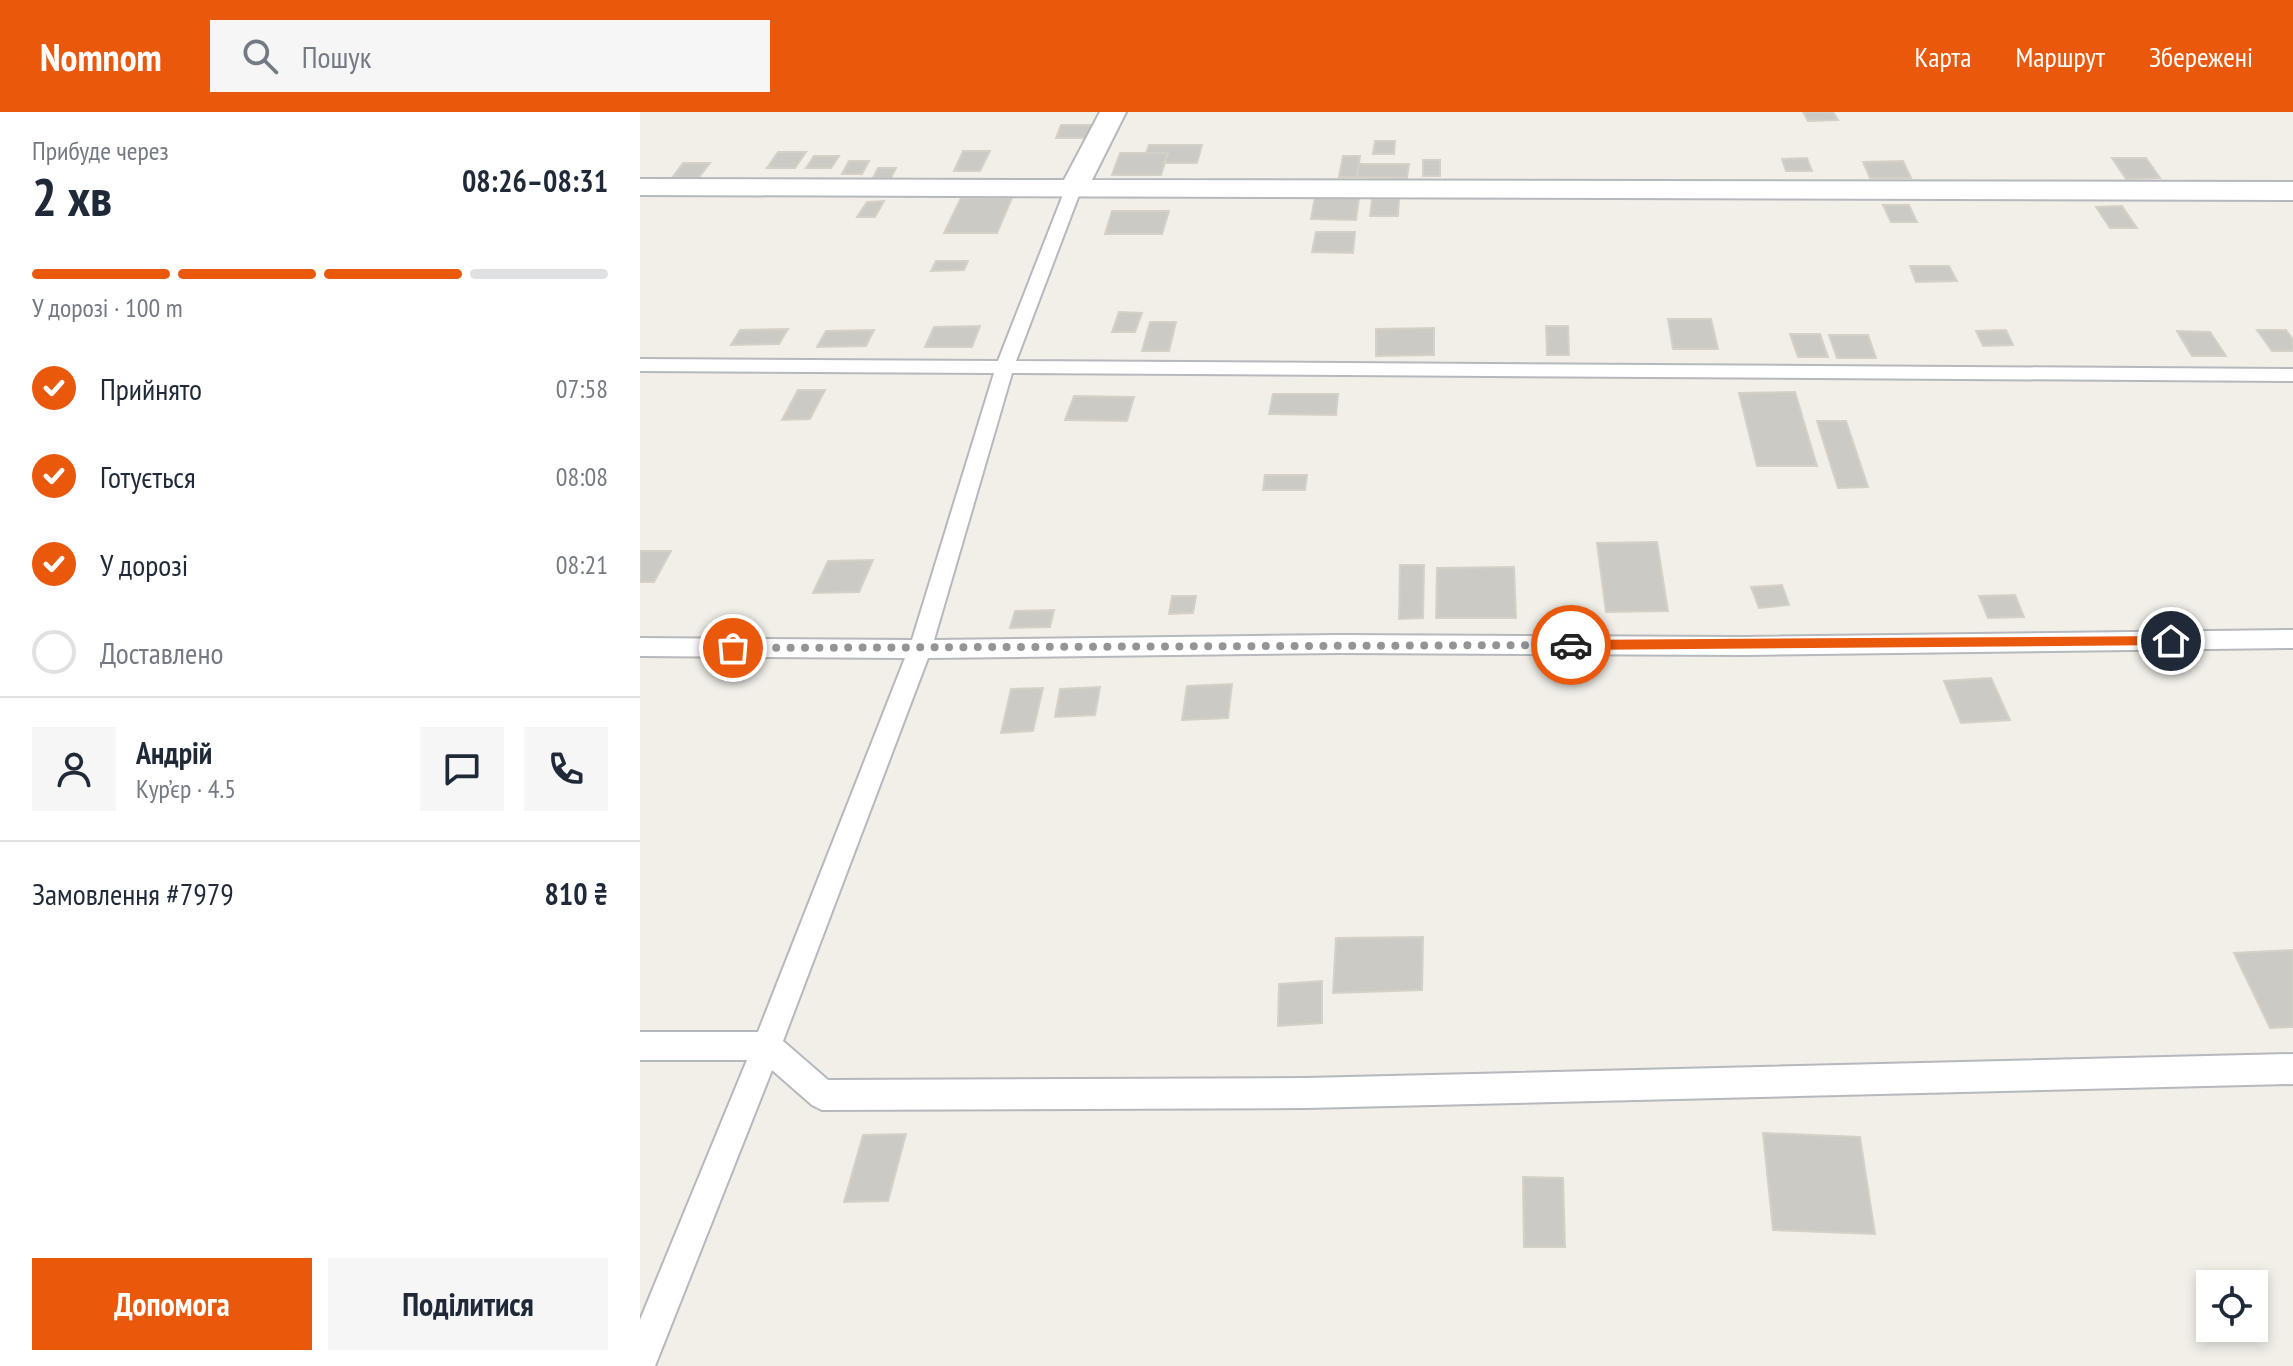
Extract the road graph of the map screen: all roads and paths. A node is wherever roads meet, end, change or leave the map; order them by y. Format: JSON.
{"nodes":[{"id":1,"x":1113,"y":112,"type":"edge"},
{"id":2,"x":640,"y":187,"type":"edge"},
{"id":3,"x":1074,"y":187,"type":"junction"},
{"id":4,"x":2293,"y":191,"type":"edge"},
{"id":5,"x":640,"y":365,"type":"edge"},
{"id":6,"x":1005,"y":366,"type":"junction"},
{"id":7,"x":2293,"y":375,"type":"edge"},
{"id":8,"x":2293,"y":639,"type":"edge"},
{"id":9,"x":640,"y":647,"type":"edge"},
{"id":10,"x":920,"y":649,"type":"junction"},
{"id":11,"x":640,"y":1046,"type":"edge"},
{"id":12,"x":767,"y":1046,"type":"junction"},
{"id":13,"x":2293,"y":1069,"type":"edge"},
{"id":14,"x":640,"y":1361,"type":"edge"}],
"edges":[{"from":1,"to":3,"type":"street"},
{"from":2,"to":3,"type":"street"},
{"from":3,"to":4,"type":"street"},
{"from":3,"to":6,"type":"lane"},
{"from":5,"to":6,"type":"lane"},
{"from":6,"to":7,"type":"lane"},
{"from":6,"to":10,"type":"lane"},
{"from":8,"to":10,"type":"lane"},
{"from":9,"to":10,"type":"lane"},
{"from":10,"to":12,"type":"lane"},
{"from":11,"to":12,"type":"lane"},
{"from":12,"to":13,"type":"lane"},
{"from":12,"to":14,"type":"lane"}]}
